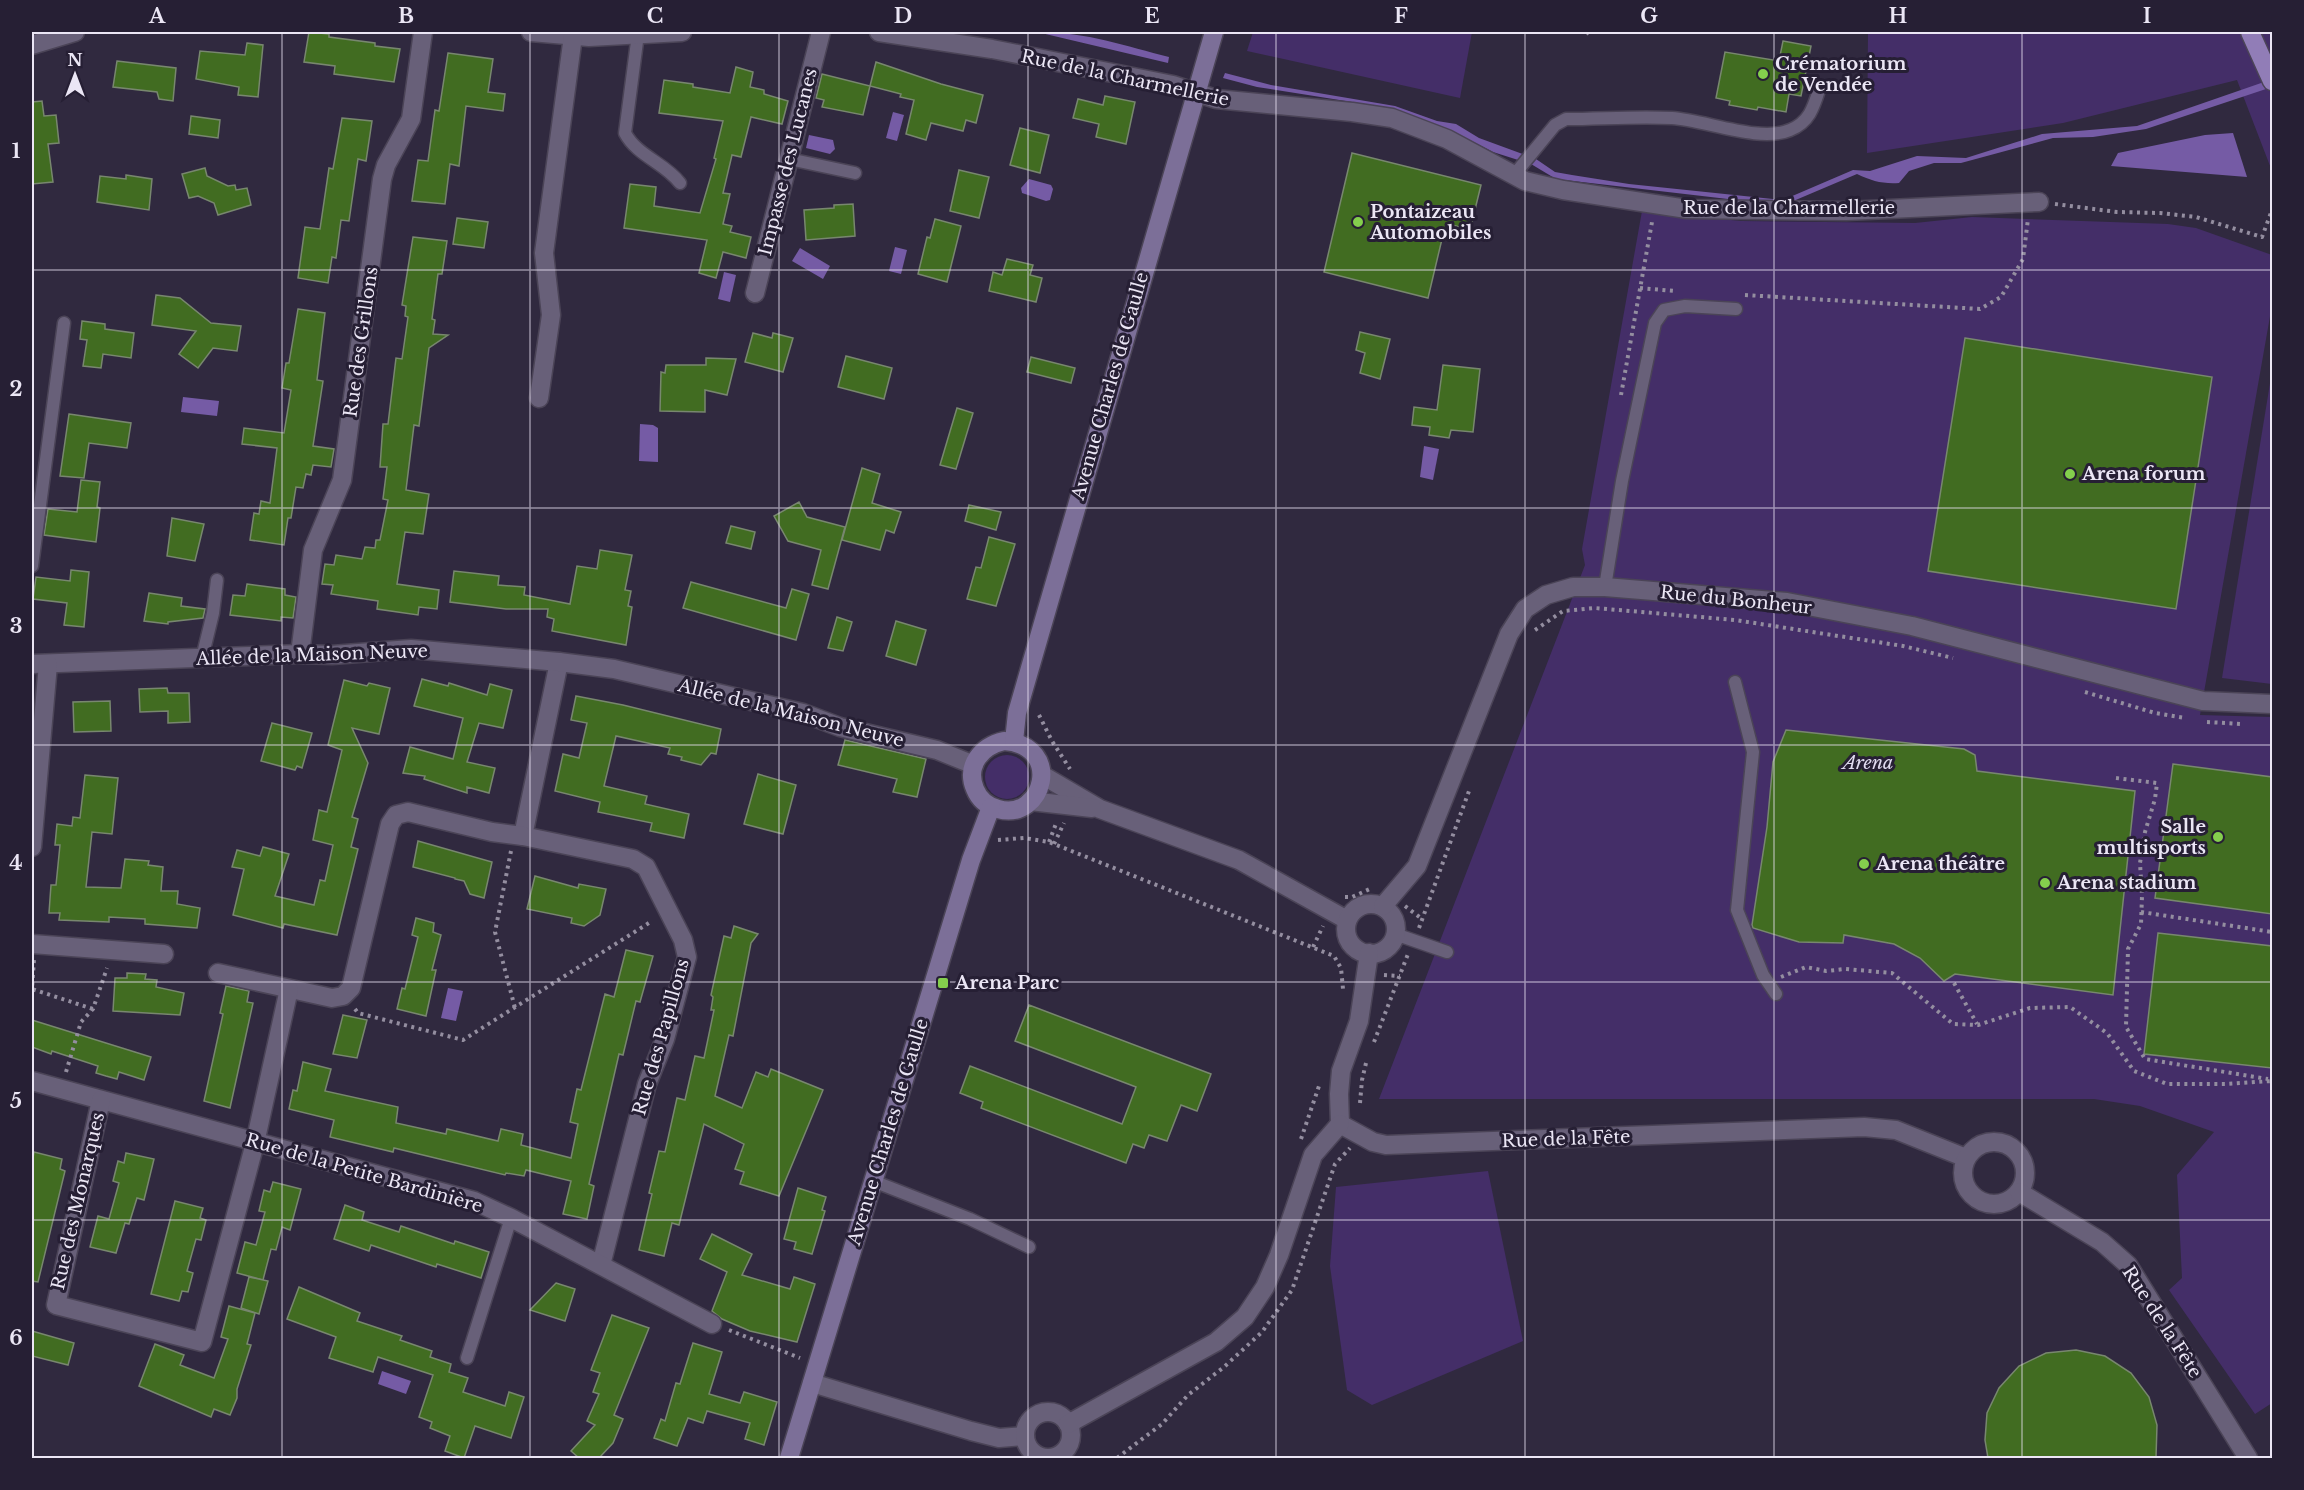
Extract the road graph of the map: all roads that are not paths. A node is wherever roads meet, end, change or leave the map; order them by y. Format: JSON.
{"nodes":[{"id":1,"x":75,"y":32,"type":"edge"},
{"id":2,"x":423,"y":32,"type":"edge"},
{"id":3,"x":531,"y":32,"type":"edge"},
{"id":4,"x":682,"y":32,"type":"edge"},
{"id":5,"x":821,"y":32,"type":"edge"},
{"id":6,"x":879,"y":32,"type":"edge"},
{"id":7,"x":1214,"y":32,"type":"edge"},
{"id":8,"x":2250,"y":32,"type":"edge"},
{"id":9,"x":638,"y":34,"type":"junction"},
{"id":10,"x":573,"y":36,"type":"junction"},
{"id":11,"x":33,"y":40,"type":"edge"},
{"id":12,"x":2272,"y":81,"type":"edge"},
{"id":13,"x":1820,"y":87,"type":"dead end"},
{"id":14,"x":1195,"y":93,"type":"junction"},
{"id":15,"x":789,"y":159,"type":"junction"},
{"id":16,"x":1517,"y":172,"type":"junction"},
{"id":17,"x":855,"y":173,"type":"dead end"},
{"id":18,"x":680,"y":183,"type":"dead end"},
{"id":19,"x":2035,"y":202,"type":"road end"},
{"id":20,"x":755,"y":293,"type":"dead end"},
{"id":21,"x":1736,"y":309,"type":"dead end"},
{"id":22,"x":64,"y":323,"type":"dead end"},
{"id":23,"x":539,"y":398,"type":"dead end"},
{"id":24,"x":32,"y":566,"type":"edge"},
{"id":25,"x":217,"y":580,"type":"dead end"},
{"id":26,"x":1605,"y":587,"type":"junction"},
{"id":27,"x":300,"y":654,"type":"junction"},
{"id":28,"x":202,"y":657,"type":"junction"},
{"id":29,"x":559,"y":662,"type":"junction"},
{"id":30,"x":40,"y":664,"type":"edge"},
{"id":31,"x":1735,"y":682,"type":"dead end"},
{"id":32,"x":2272,"y":704,"type":"edge"},
{"id":33,"x":1014,"y":741,"type":"junction"},
{"id":34,"x":974,"y":765,"type":"junction"},
{"id":35,"x":1042,"y":776,"type":"junction"},
{"id":36,"x":1029,"y":801,"type":"junction"},
{"id":37,"x":991,"y":807,"type":"junction"},
{"id":38,"x":1100,"y":809,"type":"junction"},
{"id":39,"x":518,"y":836,"type":"junction"},
{"id":40,"x":32,"y":847,"type":"edge"},
{"id":41,"x":1383,"y":906,"type":"junction"},
{"id":42,"x":1347,"y":920,"type":"junction"},
{"id":43,"x":1395,"y":934,"type":"junction"},
{"id":44,"x":34,"y":944,"type":"edge"},
{"id":45,"x":1447,"y":952,"type":"dead end"},
{"id":46,"x":1369,"y":953,"type":"junction"},
{"id":47,"x":164,"y":954,"type":"dead end"},
{"id":48,"x":218,"y":973,"type":"dead end"},
{"id":49,"x":289,"y":989,"type":"junction"},
{"id":50,"x":1776,"y":994,"type":"dead end"},
{"id":51,"x":32,"y":1081,"type":"edge"},
{"id":52,"x":101,"y":1100,"type":"junction"},
{"id":53,"x":1348,"y":1128,"type":"junction"},
{"id":54,"x":255,"y":1143,"type":"junction"},
{"id":55,"x":1966,"y":1158,"type":"junction"},
{"id":56,"x":873,"y":1180,"type":"junction"},
{"id":57,"x":2019,"y":1192,"type":"junction"},
{"id":58,"x":512,"y":1218,"type":"junction"},
{"id":59,"x":1029,"y":1247,"type":"dead end"},
{"id":60,"x":601,"y":1265,"type":"junction"},
{"id":61,"x":712,"y":1324,"type":"road end"},
{"id":62,"x":467,"y":1358,"type":"dead end"},
{"id":63,"x":812,"y":1383,"type":"junction"},
{"id":64,"x":1068,"y":1424,"type":"junction"},
{"id":65,"x":1025,"y":1436,"type":"junction"},
{"id":66,"x":789,"y":1458,"type":"edge"},
{"id":67,"x":2248,"y":1458,"type":"edge"}],
"edges":[{"from":1,"to":11,"type":"street"},
{"from":2,"to":27,"type":"street","name":"Rue des Grillons"},
{"from":3,"to":10,"type":"street"},
{"from":4,"to":9,"type":"street"},
{"from":5,"to":15,"type":"street","name":"Impasse des Lucanes"},
{"from":6,"to":14,"type":"street","name":"Rue de la Charmellerie"},
{"from":7,"to":14,"type":"main road","name":"Avenue Charles de Gaulle"},
{"from":8,"to":12,"type":"main road"},
{"from":9,"to":10,"type":"street"},
{"from":9,"to":18,"type":"lane"},
{"from":10,"to":23,"type":"street"},
{"from":13,"to":16,"type":"lane"},
{"from":14,"to":16,"type":"street","name":"Rue de la Charmellerie"},
{"from":14,"to":33,"type":"main road","name":"Avenue Charles de Gaulle"},
{"from":15,"to":17,"type":"lane"},
{"from":15,"to":20,"type":"street","name":"Impasse des Lucanes"},
{"from":16,"to":19,"type":"street","name":"Rue de la Charmellerie"},
{"from":21,"to":26,"type":"lane"},
{"from":22,"to":24,"type":"lane"},
{"from":25,"to":28,"type":"lane"},
{"from":26,"to":32,"type":"street","name":"Rue du Bonheur"},
{"from":26,"to":41,"type":"street","name":"Rue du Bonheur"},
{"from":27,"to":28,"type":"street","name":"Allée de la Maison Neuve"},
{"from":27,"to":29,"type":"street","name":"Allée de la Maison Neuve"},
{"from":28,"to":30,"type":"street","name":"Allée de la Maison Neuve"},
{"from":29,"to":34,"type":"street","name":"Allée de la Maison Neuve"},
{"from":29,"to":39,"type":"street"},
{"from":30,"to":40,"type":"street"},
{"from":31,"to":50,"type":"lane"},
{"from":33,"to":34,"type":"main road"},
{"from":33,"to":35,"type":"main road"},
{"from":34,"to":37,"type":"main road"},
{"from":35,"to":36,"type":"main road"},
{"from":35,"to":38,"type":"street"},
{"from":36,"to":37,"type":"main road"},
{"from":36,"to":38,"type":"street"},
{"from":37,"to":56,"type":"main road","name":"Avenue Charles de Gaulle"},
{"from":38,"to":42,"type":"street"},
{"from":39,"to":49,"type":"street","name":"Rue des Papillons"},
{"from":39,"to":60,"type":"street","name":"Rue des Papillons"},
{"from":41,"to":42,"type":"street"},
{"from":41,"to":43,"type":"street"},
{"from":42,"to":46,"type":"street"},
{"from":43,"to":45,"type":"lane"},
{"from":43,"to":46,"type":"street"},
{"from":44,"to":47,"type":"street"},
{"from":46,"to":53,"type":"street"},
{"from":48,"to":49,"type":"street"},
{"from":49,"to":54,"type":"street"},
{"from":51,"to":52,"type":"street","name":"Rue de la Petite Bardinière"},
{"from":52,"to":54,"type":"street","name":"Rue de la Petite Bardinière"},
{"from":52,"to":54,"type":"street","name":"Rue des Monarques"},
{"from":53,"to":55,"type":"street","name":"Rue de la Fête"},
{"from":53,"to":64,"type":"street"},
{"from":54,"to":58,"type":"street","name":"Rue de la Petite Bardinière"},
{"from":55,"to":57,"type":"street"},
{"from":55,"to":57,"type":"street"},
{"from":56,"to":59,"type":"lane"},
{"from":56,"to":63,"type":"main road","name":"Avenue Charles de Gaulle"},
{"from":57,"to":67,"type":"street","name":"Rue de la Fête"},
{"from":58,"to":60,"type":"street","name":"Rue de la Petite Bardinière"},
{"from":58,"to":62,"type":"lane"},
{"from":60,"to":61,"type":"street","name":"Rue de la Petite Bardinière"},
{"from":63,"to":65,"type":"street"},
{"from":63,"to":66,"type":"main road","name":"Avenue Charles de Gaulle"},
{"from":64,"to":65,"type":"street"},
{"from":64,"to":65,"type":"street"}]}
